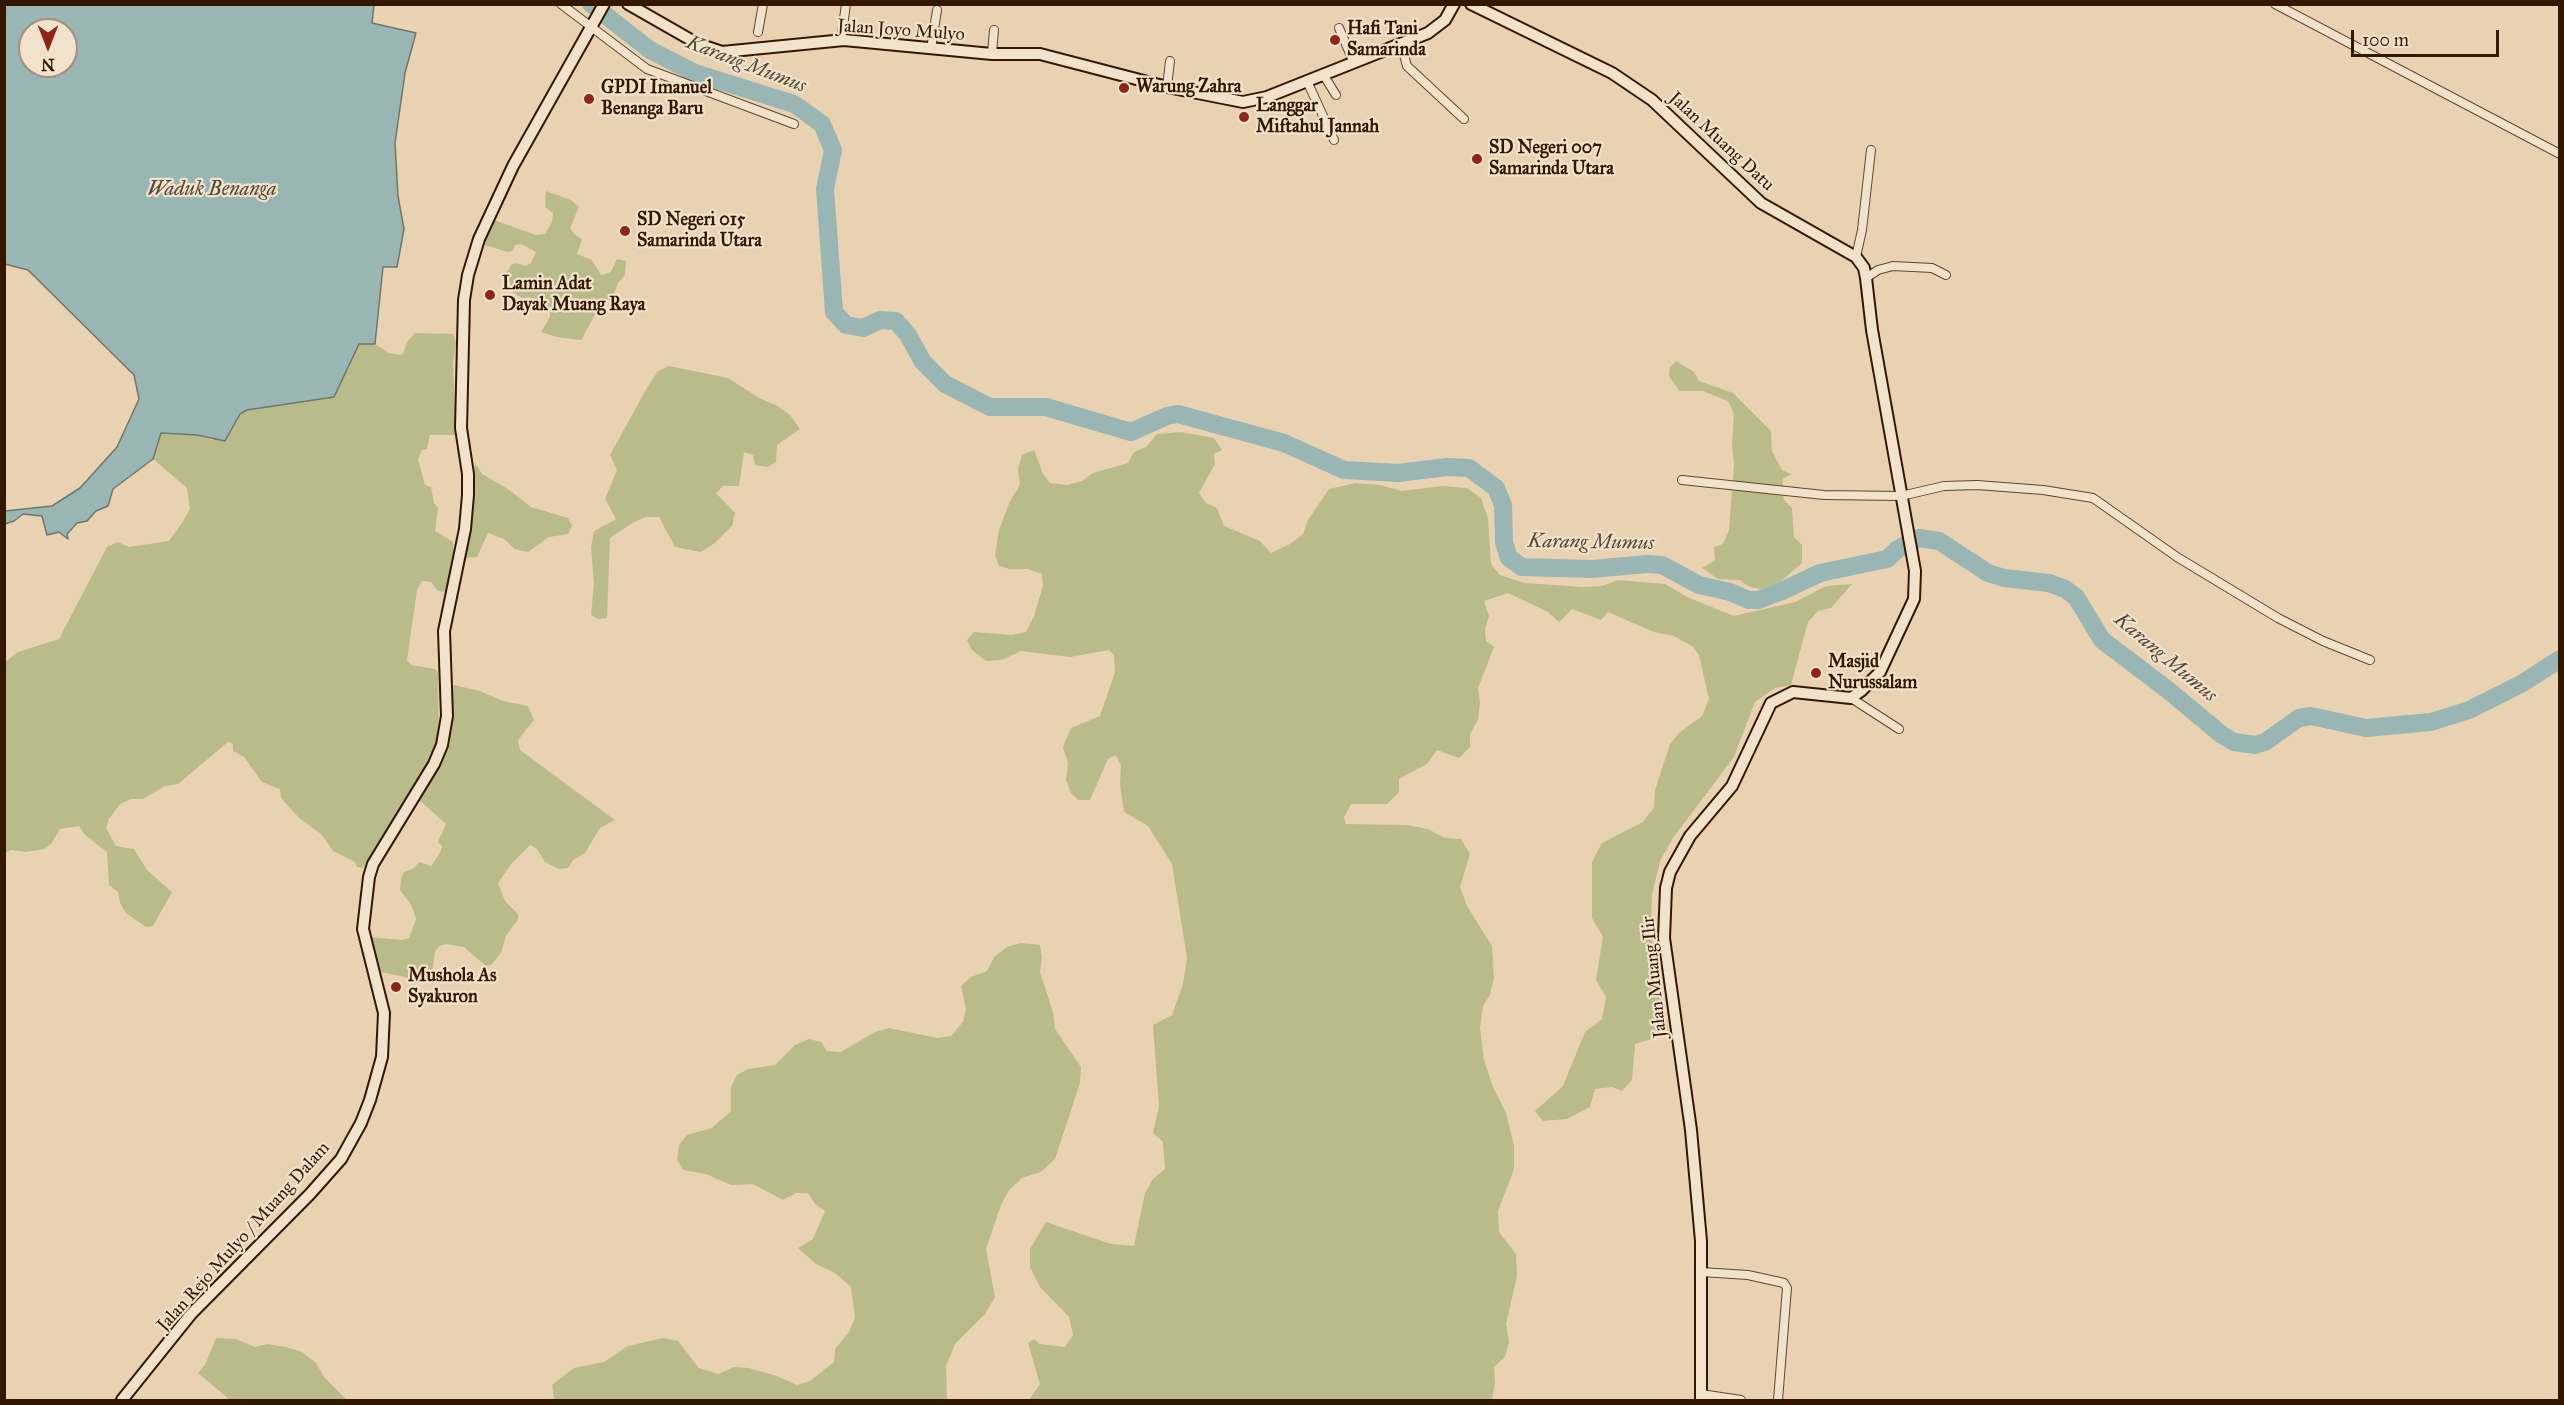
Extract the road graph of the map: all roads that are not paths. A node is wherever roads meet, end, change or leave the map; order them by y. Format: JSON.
{"nodes":[{"id":1,"x":561,"y":4,"type":"edge"},
{"id":2,"x":604,"y":4,"type":"edge"},
{"id":3,"x":628,"y":4,"type":"edge"},
{"id":4,"x":763,"y":4,"type":"edge"},
{"id":5,"x":846,"y":4,"type":"edge"},
{"id":6,"x":1454,"y":4,"type":"edge"},
{"id":7,"x":1471,"y":4,"type":"edge"},
{"id":8,"x":2275,"y":4,"type":"edge"},
{"id":9,"x":937,"y":10,"type":"dead end"},
{"id":10,"x":591,"y":28,"type":"junction"},
{"id":11,"x":1339,"y":28,"type":"dead end"},
{"id":12,"x":994,"y":30,"type":"dead end"},
{"id":13,"x":759,"y":32,"type":"dead end"},
{"id":14,"x":840,"y":41,"type":"junction"},
{"id":15,"x":1401,"y":44,"type":"junction"},
{"id":16,"x":931,"y":49,"type":"junction"},
{"id":17,"x":992,"y":54,"type":"junction"},
{"id":18,"x":1170,"y":61,"type":"dead end"},
{"id":19,"x":1354,"y":63,"type":"junction"},
{"id":20,"x":1323,"y":74,"type":"junction"},
{"id":21,"x":1307,"y":81,"type":"junction"},
{"id":22,"x":1167,"y":87,"type":"junction"},
{"id":23,"x":1335,"y":95,"type":"dead end"},
{"id":24,"x":1464,"y":119,"type":"dead end"},
{"id":25,"x":794,"y":124,"type":"dead end"},
{"id":26,"x":1334,"y":140,"type":"dead end"},
{"id":27,"x":1871,"y":150,"type":"dead end"},
{"id":28,"x":2559,"y":154,"type":"edge"},
{"id":29,"x":1856,"y":257,"type":"junction"},
{"id":30,"x":1946,"y":275,"type":"dead end"},
{"id":31,"x":1866,"y":278,"type":"junction"},
{"id":32,"x":1682,"y":480,"type":"dead end"},
{"id":33,"x":1901,"y":498,"type":"junction"},
{"id":34,"x":2370,"y":660,"type":"dead end"},
{"id":35,"x":1851,"y":698,"type":"junction"},
{"id":36,"x":1899,"y":729,"type":"dead end"},
{"id":37,"x":1701,"y":1272,"type":"junction"},
{"id":38,"x":1701,"y":1397,"type":"edge"},
{"id":39,"x":122,"y":1401,"type":"edge"},
{"id":40,"x":1741,"y":1401,"type":"edge"},
{"id":41,"x":1778,"y":1401,"type":"edge"}],
"edges":[{"from":1,"to":10,"type":"street"},
{"from":2,"to":10,"type":"main road","name":"Jalan Rejo Mulyo / Muang Dalam"},
{"from":3,"to":14,"type":"main road","name":"Jalan Joyo Mulyo"},
{"from":4,"to":13,"type":"street"},
{"from":5,"to":14,"type":"street"},
{"from":6,"to":15,"type":"main road","name":"Jalan Joyo Mulyo"},
{"from":7,"to":29,"type":"main road","name":"Jalan Muang Datu"},
{"from":8,"to":28,"type":"street"},
{"from":9,"to":16,"type":"street"},
{"from":10,"to":25,"type":"street"},
{"from":10,"to":39,"type":"main road","name":"Jalan Rejo Mulyo / Muang Dalam"},
{"from":11,"to":19,"type":"street"},
{"from":12,"to":17,"type":"street"},
{"from":14,"to":16,"type":"main road","name":"Jalan Joyo Mulyo"},
{"from":15,"to":19,"type":"main road","name":"Jalan Joyo Mulyo"},
{"from":15,"to":24,"type":"street"},
{"from":16,"to":17,"type":"main road","name":"Jalan Joyo Mulyo"},
{"from":17,"to":22,"type":"main road","name":"Jalan Joyo Mulyo"},
{"from":18,"to":22,"type":"street"},
{"from":19,"to":20,"type":"main road","name":"Jalan Joyo Mulyo"},
{"from":20,"to":21,"type":"main road","name":"Jalan Joyo Mulyo"},
{"from":20,"to":23,"type":"street"},
{"from":21,"to":22,"type":"main road","name":"Jalan Joyo Mulyo"},
{"from":21,"to":26,"type":"street"},
{"from":27,"to":29,"type":"street"},
{"from":29,"to":31,"type":"main road"},
{"from":30,"to":31,"type":"street"},
{"from":31,"to":33,"type":"main road"},
{"from":32,"to":33,"type":"street"},
{"from":33,"to":34,"type":"street"},
{"from":33,"to":35,"type":"main road"},
{"from":35,"to":36,"type":"street"},
{"from":35,"to":37,"type":"main road","name":"Jalan Muang Ilir"},
{"from":37,"to":38,"type":"main road","name":"Jalan Muang Ilir"},
{"from":37,"to":41,"type":"street"},
{"from":38,"to":40,"type":"street"}]}
